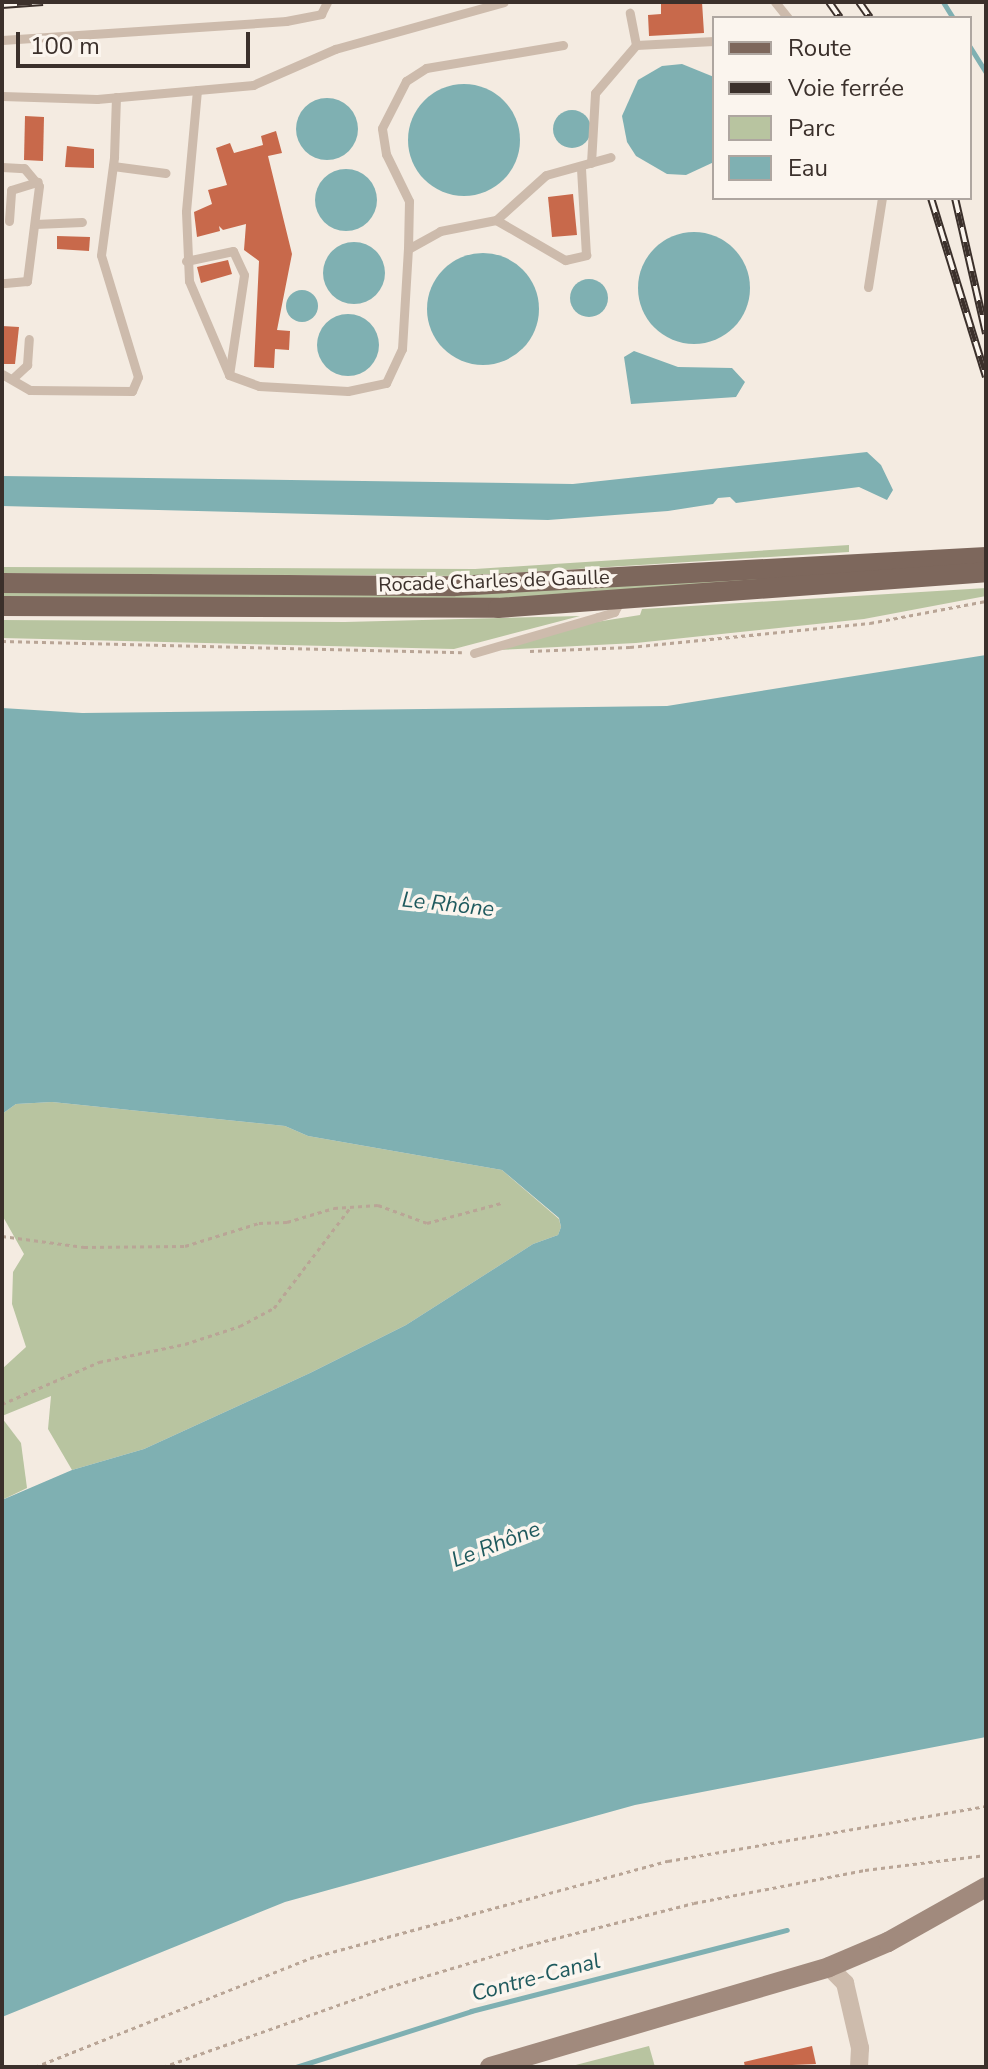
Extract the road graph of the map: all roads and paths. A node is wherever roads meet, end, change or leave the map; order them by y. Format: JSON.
{"nodes":[{"id":1,"x":327,"y":2,"type":"edge"},
{"id":2,"x":504,"y":2,"type":"edge"},
{"id":3,"x":630,"y":13,"type":"dead end"},
{"id":4,"x":2,"y":40,"type":"edge"},
{"id":5,"x":712,"y":41,"type":"edge"},
{"id":6,"x":563,"y":45,"type":"dead end"},
{"id":7,"x":636,"y":45,"type":"junction"},
{"id":8,"x":197,"y":90,"type":"junction"},
{"id":9,"x":2,"y":96,"type":"edge"},
{"id":10,"x":116,"y":97,"type":"junction"},
{"id":11,"x":611,"y":157,"type":"dead end"},
{"id":12,"x":591,"y":163,"type":"junction"},
{"id":13,"x":113,"y":166,"type":"junction"},
{"id":14,"x":2,"y":167,"type":"edge"},
{"id":15,"x":581,"y":167,"type":"junction"},
{"id":16,"x":166,"y":173,"type":"dead end"},
{"id":17,"x":38,"y":182,"type":"junction"},
{"id":18,"x":882,"y":200,"type":"edge"},
{"id":19,"x":496,"y":220,"type":"junction"},
{"id":20,"x":9,"y":221,"type":"dead end"},
{"id":21,"x":82,"y":222,"type":"dead end"},
{"id":22,"x":35,"y":224,"type":"junction"},
{"id":23,"x":408,"y":249,"type":"junction"},
{"id":24,"x":186,"y":261,"type":"junction"},
{"id":25,"x":2,"y":283,"type":"edge"},
{"id":26,"x":868,"y":287,"type":"dead end"},
{"id":27,"x":29,"y":339,"type":"dead end"},
{"id":28,"x":2,"y":374,"type":"edge"},
{"id":29,"x":229,"y":375,"type":"junction"},
{"id":30,"x":12,"y":379,"type":"junction"},
{"id":31,"x":986,"y":557,"type":"edge"},
{"id":32,"x":986,"y":572,"type":"edge"},
{"id":33,"x":2,"y":583,"type":"edge"},
{"id":34,"x":621,"y":600,"type":"junction"},
{"id":35,"x":2,"y":606,"type":"edge"},
{"id":36,"x":474,"y":653,"type":"dead end"},
{"id":37,"x":501,"y":1203,"type":"dead end"},
{"id":38,"x":351,"y":1207,"type":"junction"},
{"id":39,"x":2,"y":1236,"type":"edge"},
{"id":40,"x":2,"y":1404,"type":"edge"},
{"id":41,"x":986,"y":1806,"type":"edge"},
{"id":42,"x":986,"y":1855,"type":"edge"},
{"id":43,"x":986,"y":1887,"type":"edge"},
{"id":44,"x":829,"y":1967,"type":"junction"},
{"id":45,"x":35,"y":2067,"type":"edge"},
{"id":46,"x":163,"y":2067,"type":"edge"},
{"id":47,"x":490,"y":2067,"type":"edge"},
{"id":48,"x":859,"y":2067,"type":"edge"}],
"edges":[{"from":1,"to":4,"type":"lane"},
{"from":2,"to":8,"type":"lane"},
{"from":3,"to":7,"type":"lane"},
{"from":5,"to":7,"type":"lane"},
{"from":6,"to":23,"type":"lane"},
{"from":7,"to":12,"type":"lane"},
{"from":8,"to":10,"type":"lane"},
{"from":8,"to":24,"type":"lane"},
{"from":9,"to":10,"type":"lane"},
{"from":10,"to":13,"type":"lane"},
{"from":11,"to":12,"type":"lane"},
{"from":12,"to":15,"type":"lane"},
{"from":13,"to":16,"type":"lane"},
{"from":13,"to":30,"type":"lane"},
{"from":14,"to":17,"type":"lane"},
{"from":15,"to":19,"type":"lane"},
{"from":15,"to":19,"type":"lane"},
{"from":17,"to":20,"type":"lane"},
{"from":17,"to":22,"type":"lane"},
{"from":18,"to":26,"type":"lane"},
{"from":19,"to":23,"type":"lane"},
{"from":21,"to":22,"type":"lane"},
{"from":22,"to":25,"type":"lane"},
{"from":23,"to":29,"type":"lane"},
{"from":24,"to":29,"type":"lane"},
{"from":24,"to":29,"type":"lane"},
{"from":27,"to":30,"type":"lane"},
{"from":28,"to":30,"type":"lane"},
{"from":31,"to":33,"type":"main road","name":"Rocade Charles de Gaulle"},
{"from":32,"to":34,"type":"main road","name":"Rocade Charles de Gaulle"},
{"from":34,"to":35,"type":"main road","name":"Rocade Charles de Gaulle"},
{"from":34,"to":36,"type":"lane"},
{"from":37,"to":38,"type":"path"},
{"from":38,"to":39,"type":"path"},
{"from":38,"to":40,"type":"path"},
{"from":41,"to":45,"type":"path"},
{"from":42,"to":46,"type":"path"},
{"from":43,"to":44,"type":"main road"},
{"from":44,"to":47,"type":"main road"},
{"from":44,"to":48,"type":"street"}]}
